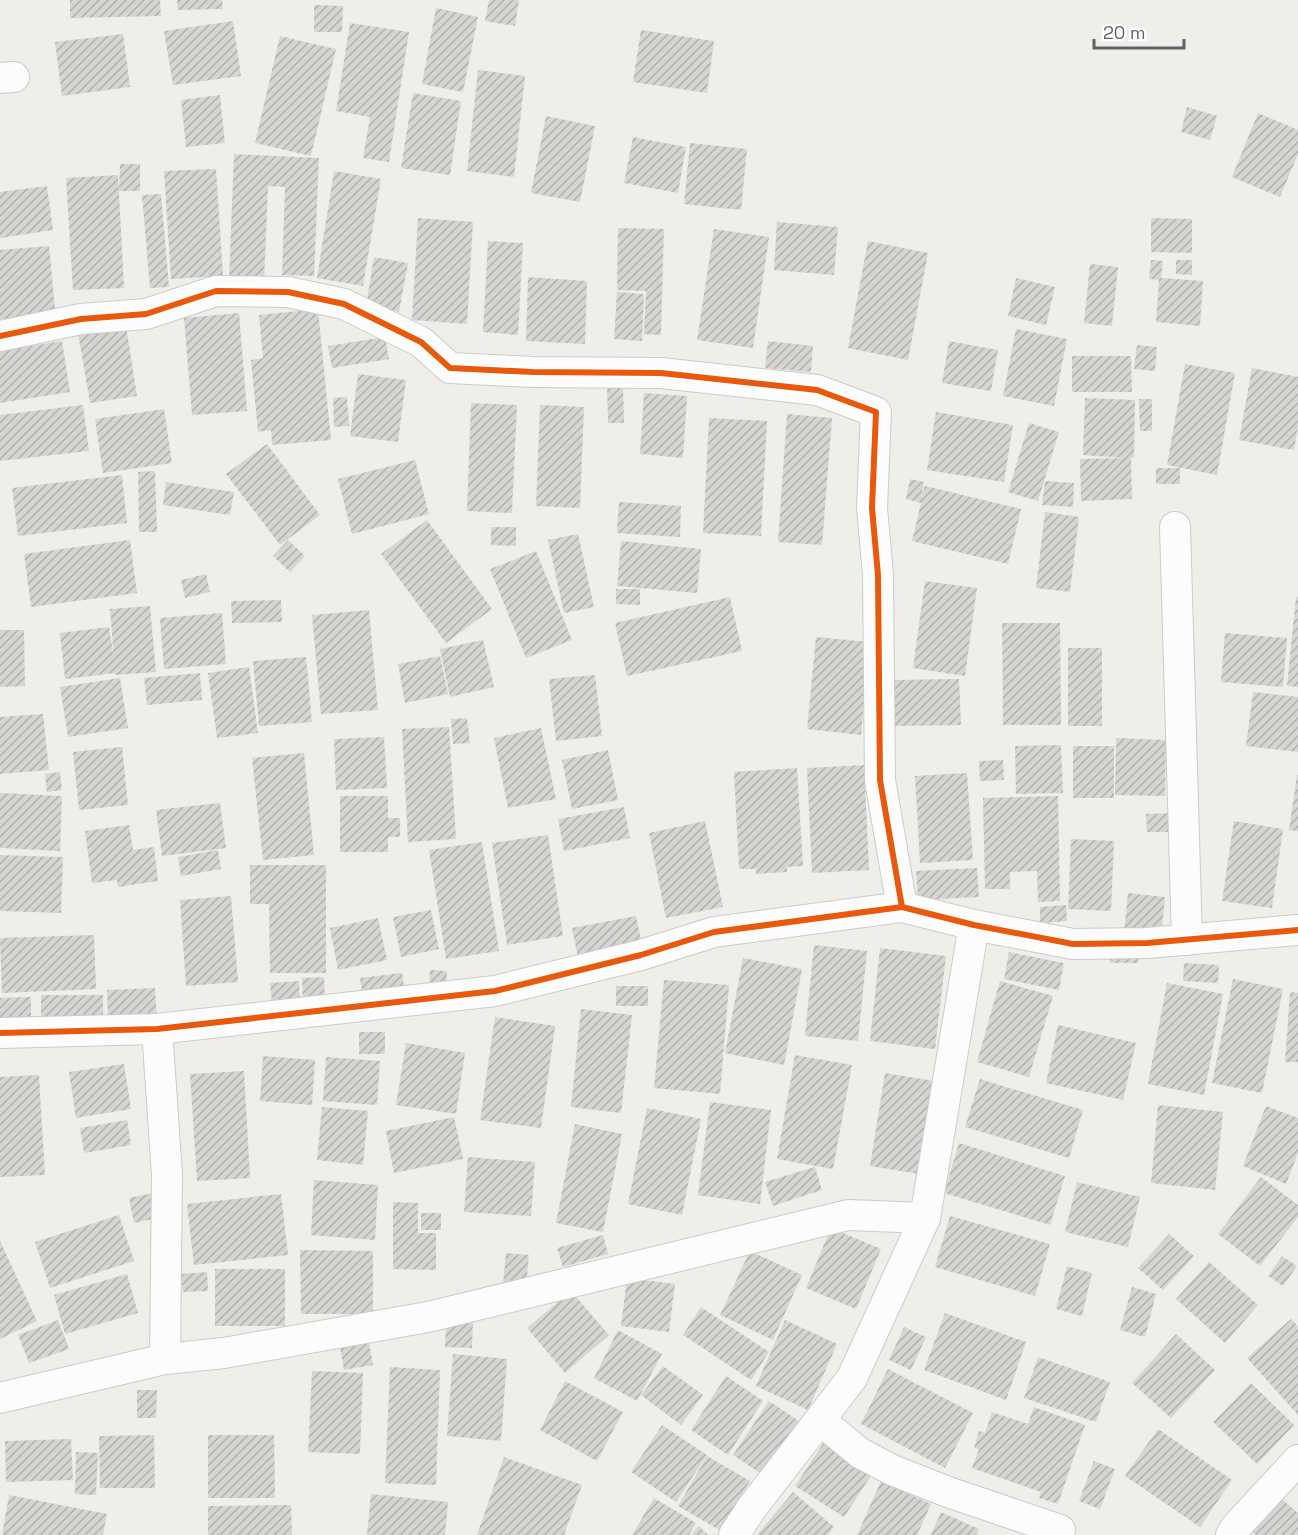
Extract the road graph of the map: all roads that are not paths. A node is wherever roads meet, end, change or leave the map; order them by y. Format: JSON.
{"nodes":[{"id":1,"x":0,"y":336,"type":"edge"},
{"id":2,"x":1175,"y":527,"type":"dead end"},
{"id":3,"x":902,"y":907,"type":"junction"},
{"id":4,"x":974,"y":925,"type":"junction"},
{"id":5,"x":1298,"y":930,"type":"edge"},
{"id":6,"x":1186,"y":939,"type":"junction"},
{"id":7,"x":157,"y":1029,"type":"junction"},
{"id":8,"x":0,"y":1033,"type":"edge"},
{"id":9,"x":925,"y":1218,"type":"junction"},
{"id":10,"x":165,"y":1359,"type":"junction"},
{"id":11,"x":0,"y":1398,"type":"edge"},
{"id":12,"x":821,"y":1421,"type":"junction"},
{"id":13,"x":1298,"y":1460,"type":"edge"},
{"id":14,"x":1060,"y":1530,"type":"dead end"},
{"id":15,"x":734,"y":1535,"type":"edge"},
{"id":16,"x":1231,"y":1535,"type":"edge"}],
"edges":[{"from":1,"to":3,"type":"street"},
{"from":2,"to":6,"type":"street"},
{"from":3,"to":4,"type":"street"},
{"from":3,"to":7,"type":"street"},
{"from":4,"to":6,"type":"street"},
{"from":4,"to":9,"type":"street"},
{"from":5,"to":6,"type":"street"},
{"from":7,"to":8,"type":"street"},
{"from":7,"to":10,"type":"street"},
{"from":9,"to":10,"type":"street"},
{"from":9,"to":12,"type":"street"},
{"from":10,"to":11,"type":"street"},
{"from":12,"to":14,"type":"street"},
{"from":12,"to":15,"type":"street"},
{"from":13,"to":16,"type":"street"}]}
